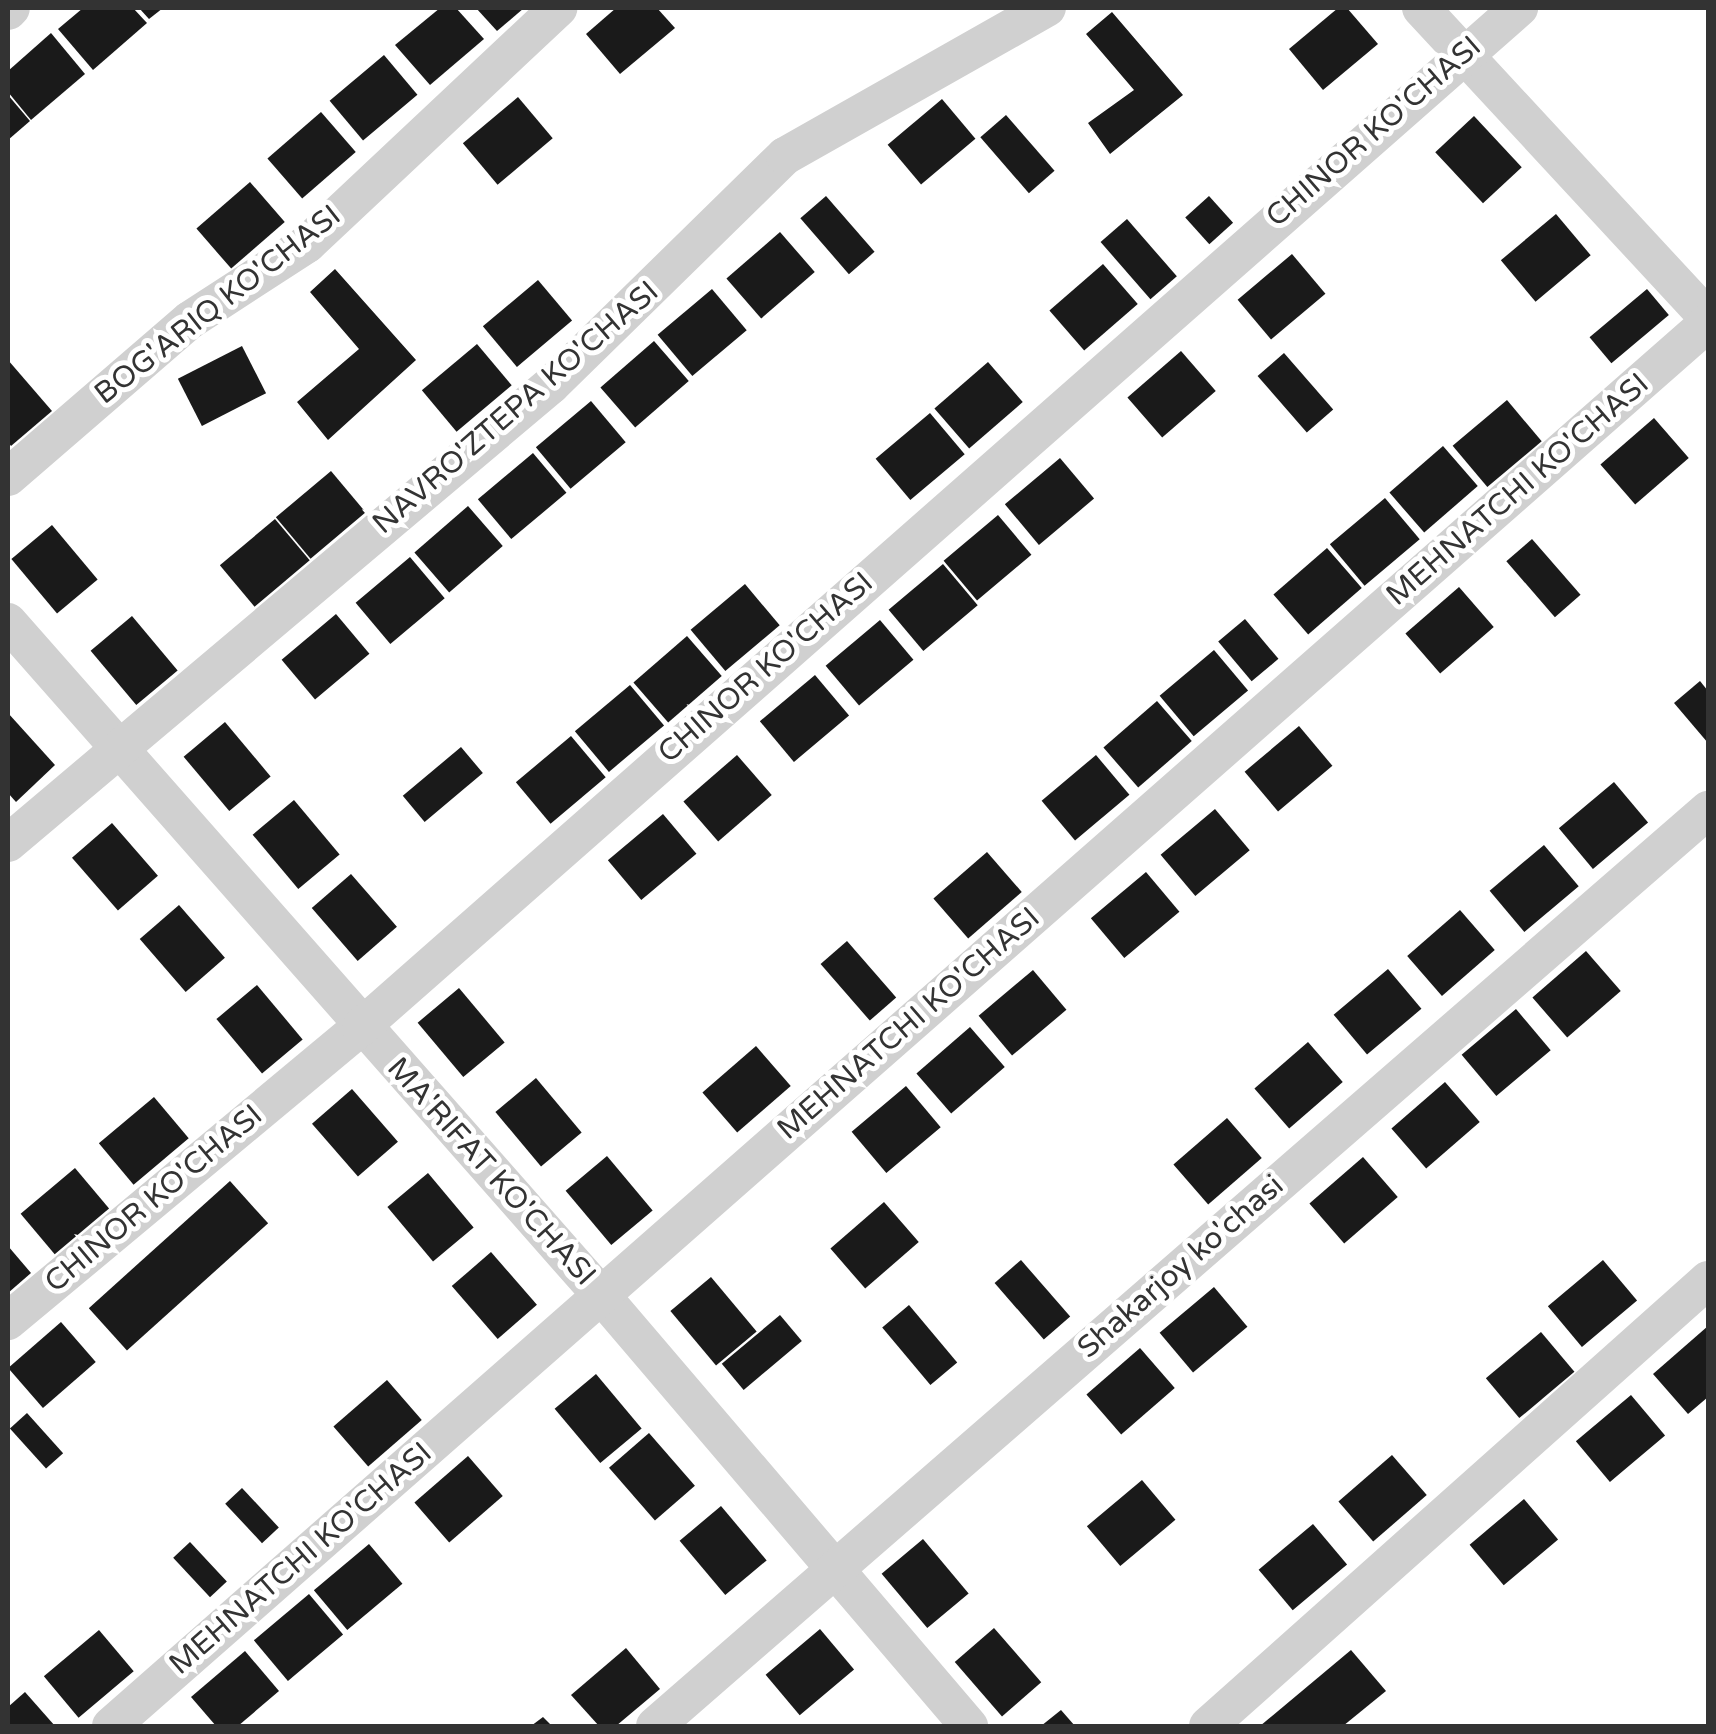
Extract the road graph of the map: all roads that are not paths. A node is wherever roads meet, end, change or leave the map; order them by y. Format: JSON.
{"nodes":[{"id":1,"x":558,"y":8,"type":"edge"},
{"id":2,"x":1047,"y":8,"type":"edge"},
{"id":3,"x":1421,"y":8,"type":"edge"},
{"id":4,"x":1518,"y":8,"type":"edge"},
{"id":5,"x":1460,"y":56,"type":"junction"},
{"id":6,"x":1708,"y":320,"type":"edge"},
{"id":7,"x":8,"y":477,"type":"edge"},
{"id":8,"x":8,"y":622,"type":"edge"},
{"id":9,"x":117,"y":749,"type":"junction"},
{"id":10,"x":1708,"y":810,"type":"edge"},
{"id":11,"x":8,"y":843,"type":"edge"},
{"id":12,"x":361,"y":1026,"type":"junction"},
{"id":13,"x":1708,"y":1280,"type":"edge"},
{"id":14,"x":601,"y":1295,"type":"junction"},
{"id":15,"x":8,"y":1321,"type":"edge"},
{"id":16,"x":835,"y":1568,"type":"junction"},
{"id":17,"x":111,"y":1726,"type":"edge"},
{"id":18,"x":655,"y":1726,"type":"edge"},
{"id":19,"x":968,"y":1726,"type":"edge"},
{"id":20,"x":1208,"y":1726,"type":"edge"}],
"edges":[{"from":1,"to":7,"type":"street","name":"BOG'ARIQ KO'CHASI"},
{"from":2,"to":9,"type":"street","name":"NAVRO'ZTEPA KO'CHASI"},
{"from":3,"to":5,"type":"street"},
{"from":4,"to":5,"type":"street","name":"CHINOR KO'CHASI"},
{"from":5,"to":6,"type":"street"},
{"from":5,"to":12,"type":"street","name":"CHINOR KO'CHASI"},
{"from":6,"to":14,"type":"street","name":"MEHNATCHI KO'CHASI"},
{"from":8,"to":9,"type":"street","name":"MA'RIFAT KO'CHASI"},
{"from":9,"to":11,"type":"street","name":"NAVRO'ZTEPA KO'CHASI"},
{"from":9,"to":12,"type":"street","name":"MA'RIFAT KO'CHASI"},
{"from":10,"to":16,"type":"street","name":"Shakarjoy ko'chasi"},
{"from":12,"to":14,"type":"street","name":"MA'RIFAT KO'CHASI"},
{"from":12,"to":15,"type":"street","name":"CHINOR KO'CHASI"},
{"from":13,"to":20,"type":"street"},
{"from":14,"to":16,"type":"street","name":"MA'RIFAT KO'CHASI"},
{"from":14,"to":17,"type":"street","name":"MEHNATCHI KO'CHASI"},
{"from":16,"to":18,"type":"street","name":"Shakarjoy ko'chasi"},
{"from":16,"to":19,"type":"street","name":"MA'RIFAT KO'CHASI"}]}
